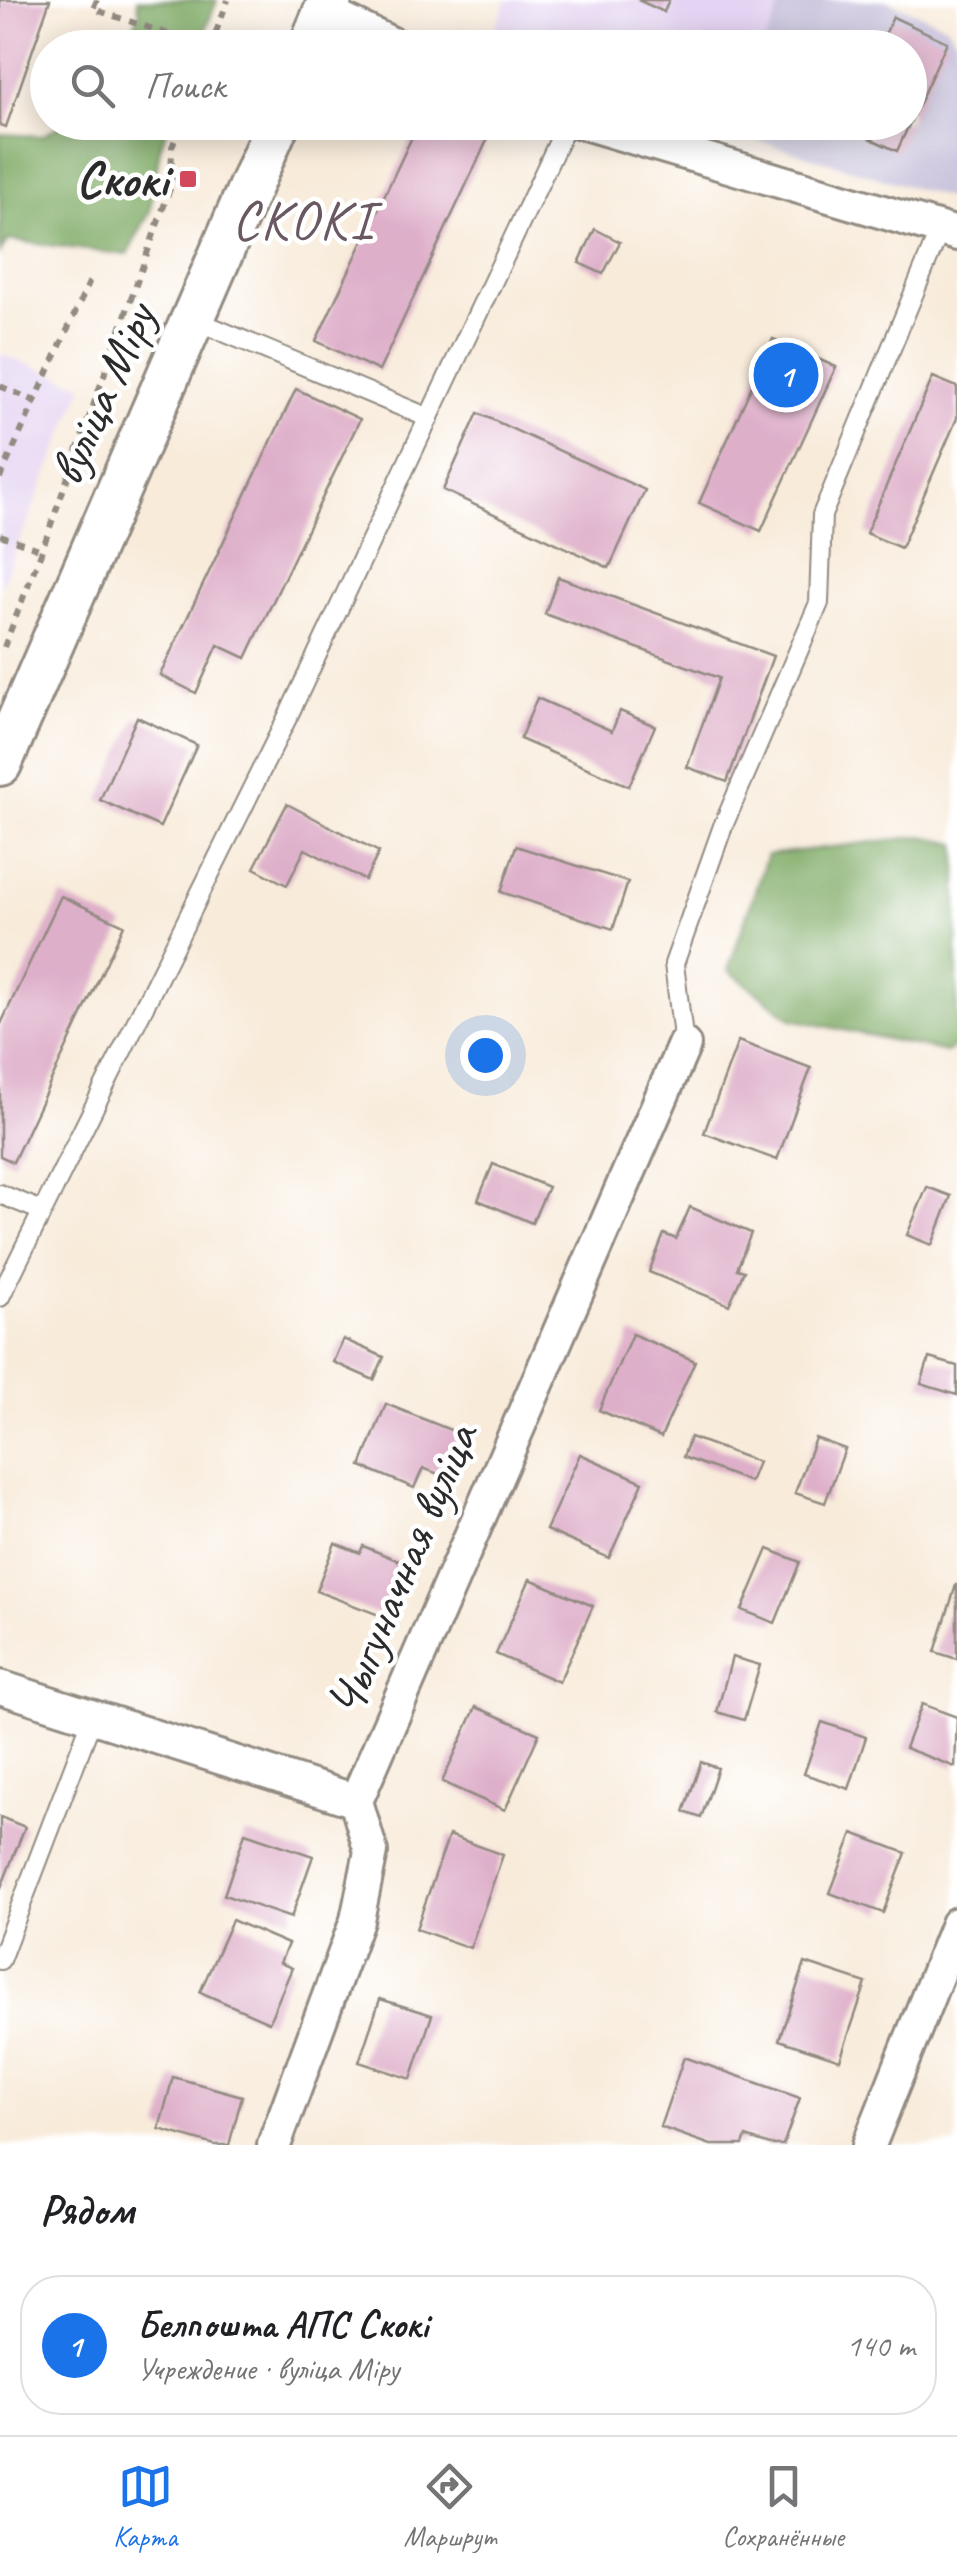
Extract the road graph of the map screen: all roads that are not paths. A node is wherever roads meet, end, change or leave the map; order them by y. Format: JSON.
{"nodes":[{"id":1,"x":322,"y":20,"type":"edge"},
{"id":2,"x":350,"y":30,"type":"edge"},
{"id":3,"x":270,"y":140,"type":"edge"},
{"id":4,"x":560,"y":140,"type":"edge"},
{"id":5,"x":641,"y":140,"type":"edge"},
{"id":6,"x":949,"y":232,"type":"edge"},
{"id":7,"x":195,"y":320,"type":"junction"},
{"id":8,"x":429,"y":418,"type":"junction"},
{"id":9,"x":1,"y":759,"type":"edge"},
{"id":10,"x":684,"y":1046,"type":"joint"},
{"id":11,"x":0,"y":1194,"type":"edge"},
{"id":12,"x":42,"y":1211,"type":"junction"},
{"id":13,"x":0,"y":1297,"type":"edge"},
{"id":14,"x":0,"y":1687,"type":"edge"},
{"id":15,"x":92,"y":1718,"type":"junction"},
{"id":16,"x":356,"y":1802,"type":"junction"},
{"id":17,"x":957,"y":1924,"type":"edge"},
{"id":18,"x":0,"y":1960,"type":"edge"},
{"id":19,"x":274,"y":2145,"type":"edge"},
{"id":20,"x":869,"y":2145,"type":"edge"}],
"edges":[{"from":1,"to":2,"type":"street"},
{"from":3,"to":7,"type":"street","name":"вуліца Міру"},
{"from":4,"to":8,"type":"lane"},
{"from":5,"to":6,"type":"street"},
{"from":6,"to":10,"type":"lane"},
{"from":7,"to":8,"type":"lane"},
{"from":7,"to":9,"type":"street","name":"вуліца Міру"},
{"from":8,"to":12,"type":"lane"},
{"from":10,"to":16,"type":"street","name":"Чыгуначная вуліца"},
{"from":11,"to":12,"type":"lane"},
{"from":12,"to":13,"type":"lane"},
{"from":14,"to":15,"type":"street"},
{"from":15,"to":16,"type":"street"},
{"from":15,"to":18,"type":"lane"},
{"from":16,"to":19,"type":"street"},
{"from":17,"to":20,"type":"street"}]}
